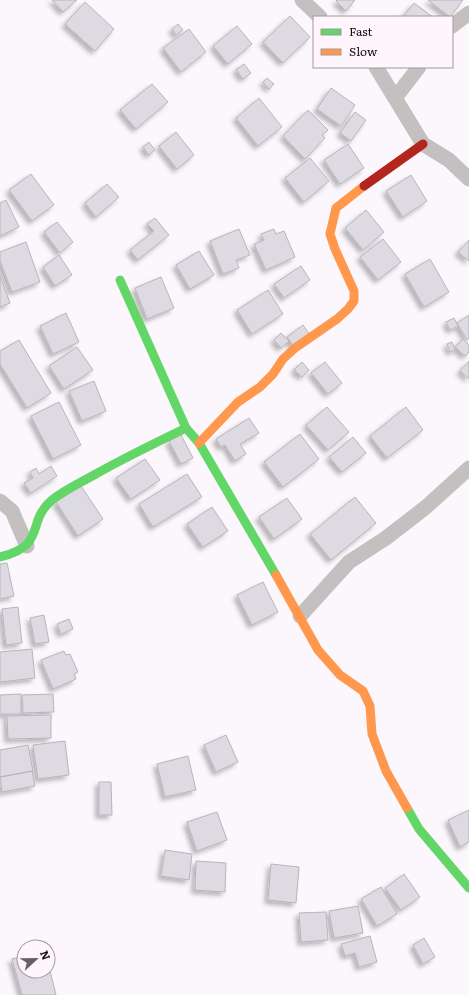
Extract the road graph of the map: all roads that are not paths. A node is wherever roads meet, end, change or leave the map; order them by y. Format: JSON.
{"nodes":[{"id":1,"x":302,"y":0,"type":"edge"},
{"id":2,"x":469,"y":12,"type":"edge"},
{"id":3,"x":319,"y":16,"type":"edge"},
{"id":4,"x":453,"y":25,"type":"edge"},
{"id":5,"x":377,"y":68,"type":"edge"},
{"id":6,"x":419,"y":68,"type":"edge"},
{"id":7,"x":395,"y":98,"type":"junction"},
{"id":8,"x":423,"y":144,"type":"junction"},
{"id":9,"x":469,"y":179,"type":"edge"},
{"id":10,"x":120,"y":280,"type":"dead end"},
{"id":11,"x":186,"y":428,"type":"junction"},
{"id":12,"x":199,"y":443,"type":"junction"},
{"id":13,"x":469,"y":468,"type":"edge"},
{"id":14,"x":0,"y":501,"type":"edge"},
{"id":15,"x":28,"y":546,"type":"junction"},
{"id":16,"x":0,"y":557,"type":"edge"},
{"id":17,"x":300,"y":616,"type":"junction"},
{"id":18,"x":469,"y":888,"type":"edge"}],
"edges":[{"from":1,"to":3,"type":"street"},
{"from":2,"to":4,"type":"street"},
{"from":5,"to":7,"type":"street"},
{"from":6,"to":7,"type":"street"},
{"from":7,"to":8,"type":"street"},
{"from":8,"to":9,"type":"street"},
{"from":8,"to":12,"type":"street"},
{"from":10,"to":11,"type":"street"},
{"from":11,"to":12,"type":"street"},
{"from":11,"to":15,"type":"street"},
{"from":12,"to":17,"type":"street"},
{"from":13,"to":17,"type":"street"},
{"from":14,"to":15,"type":"street"},
{"from":15,"to":16,"type":"street"},
{"from":17,"to":18,"type":"street"}]}
